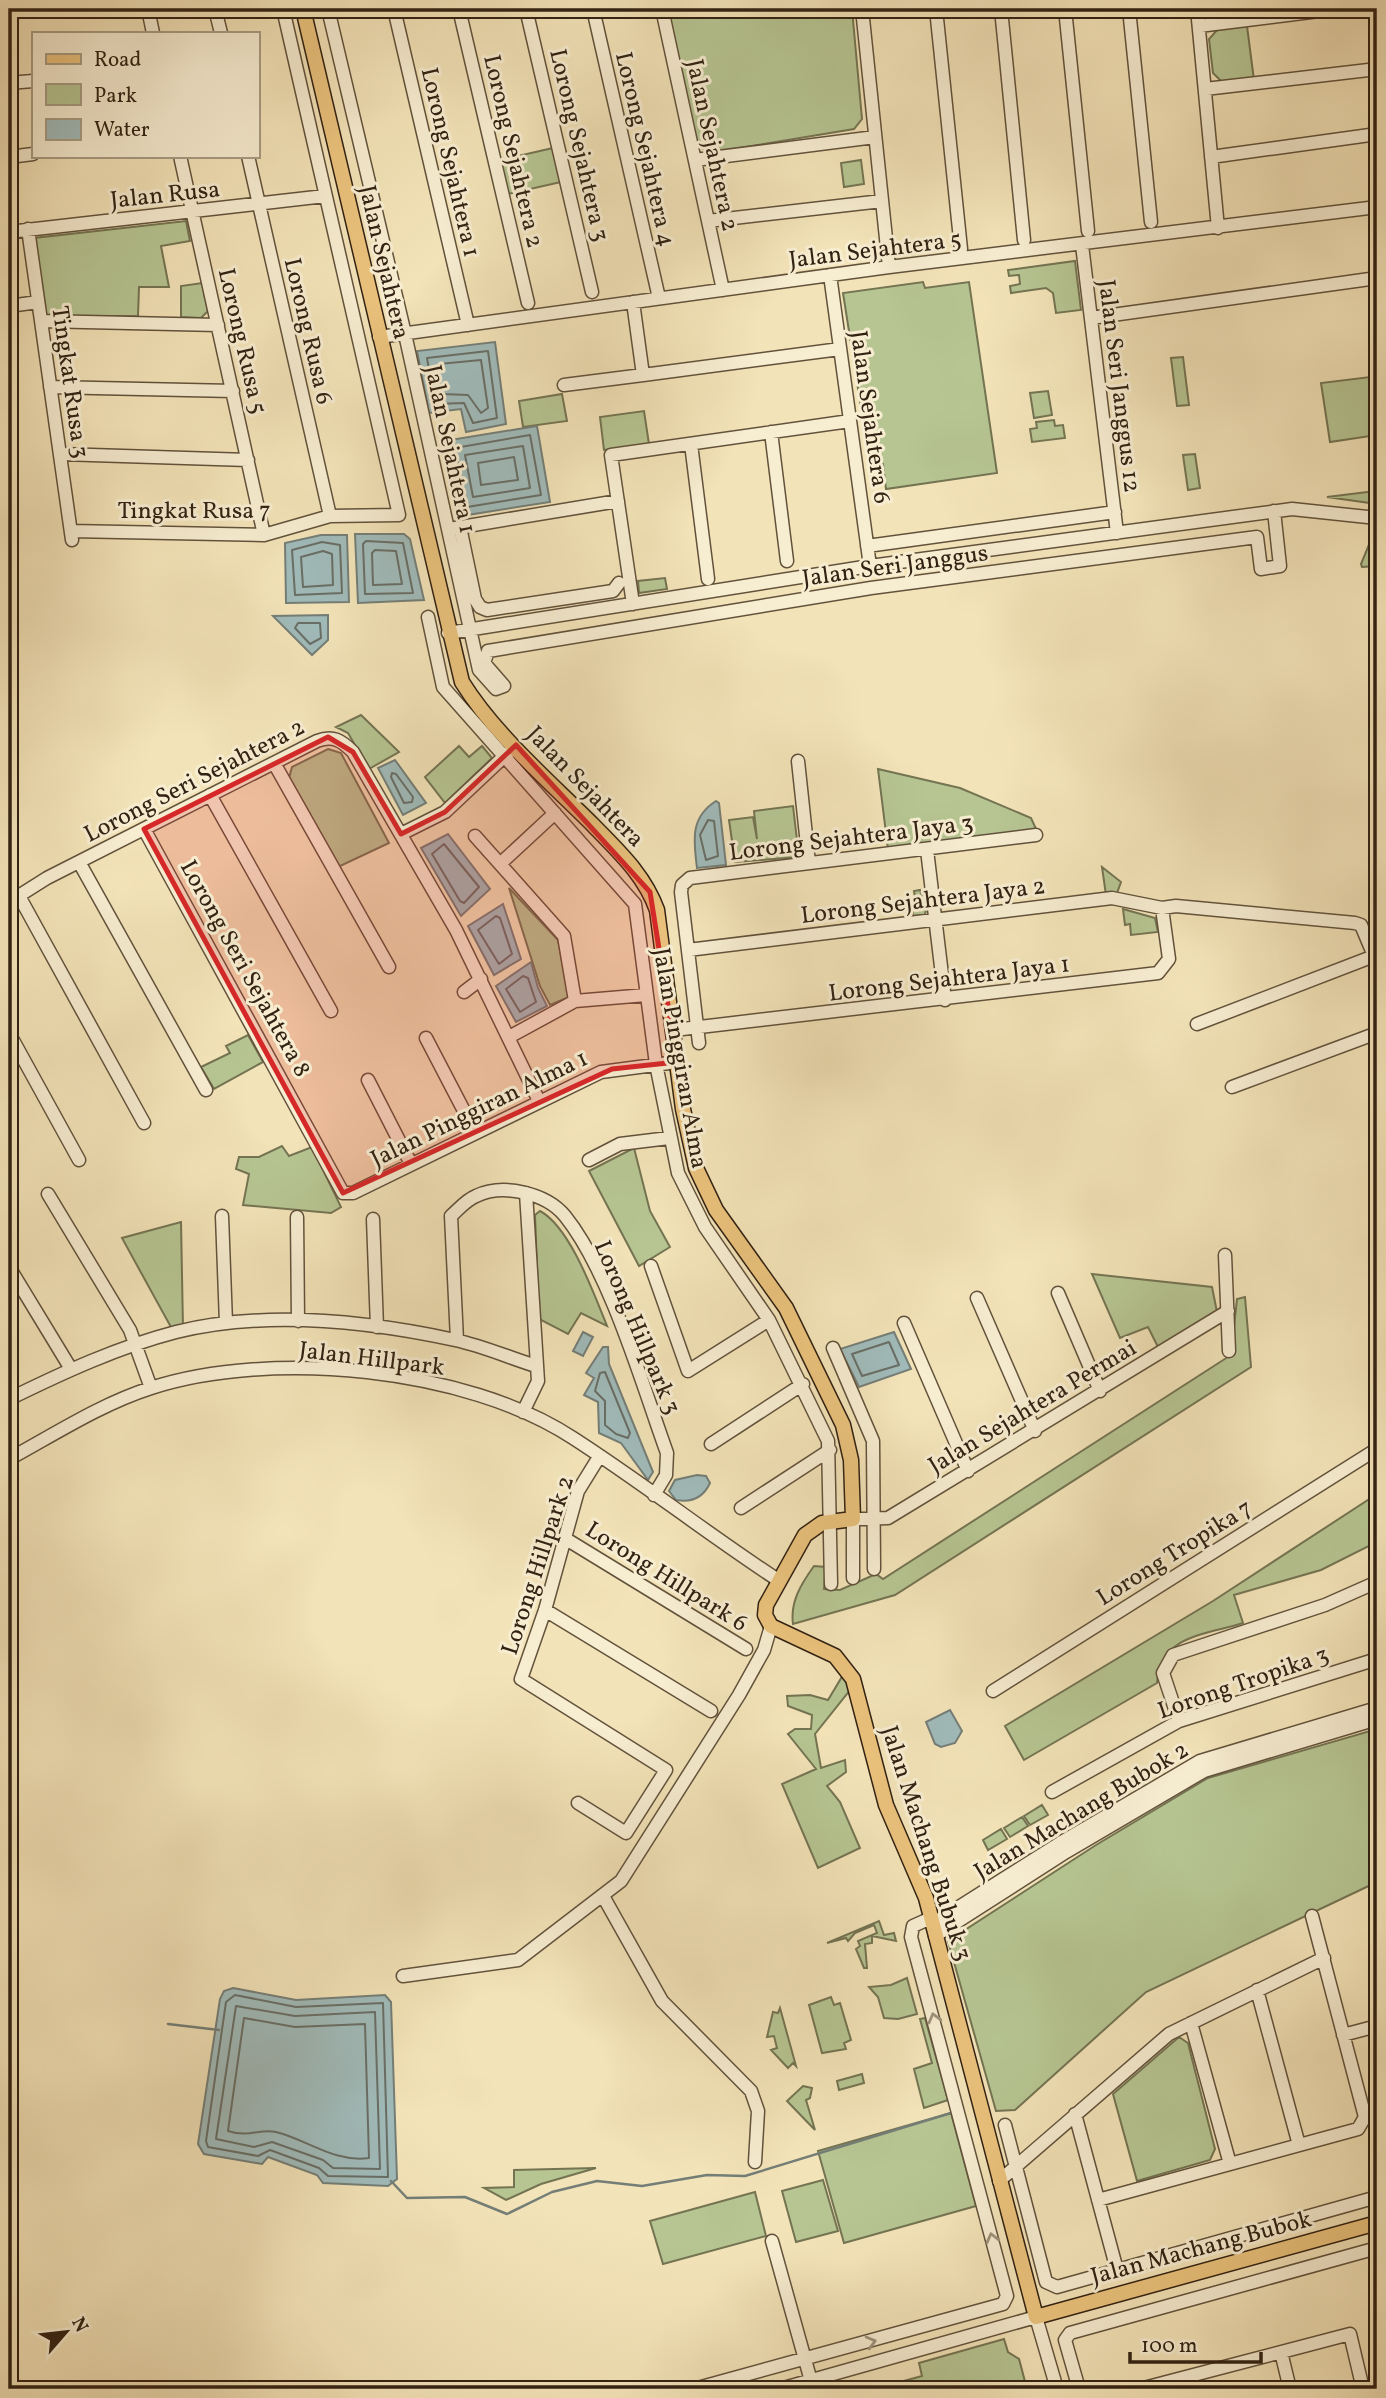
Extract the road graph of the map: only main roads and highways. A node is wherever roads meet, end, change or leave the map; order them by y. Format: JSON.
{"nodes":[{"id":1,"x":303,"y":9,"type":"edge"},
{"id":2,"x":771,"y":1626,"type":"joint"},
{"id":3,"x":1377,"y":2223,"type":"edge"},
{"id":4,"x":1036,"y":2316,"type":"joint"}],
"edges":[{"from":1,"to":2,"type":"main road","name":"Jalan Sejahtera"},
{"from":2,"to":4,"type":"main road","name":"Jalan Machang Bubuk 3"},
{"from":3,"to":4,"type":"main road","name":"Jalan Machang Bubok"}]}
